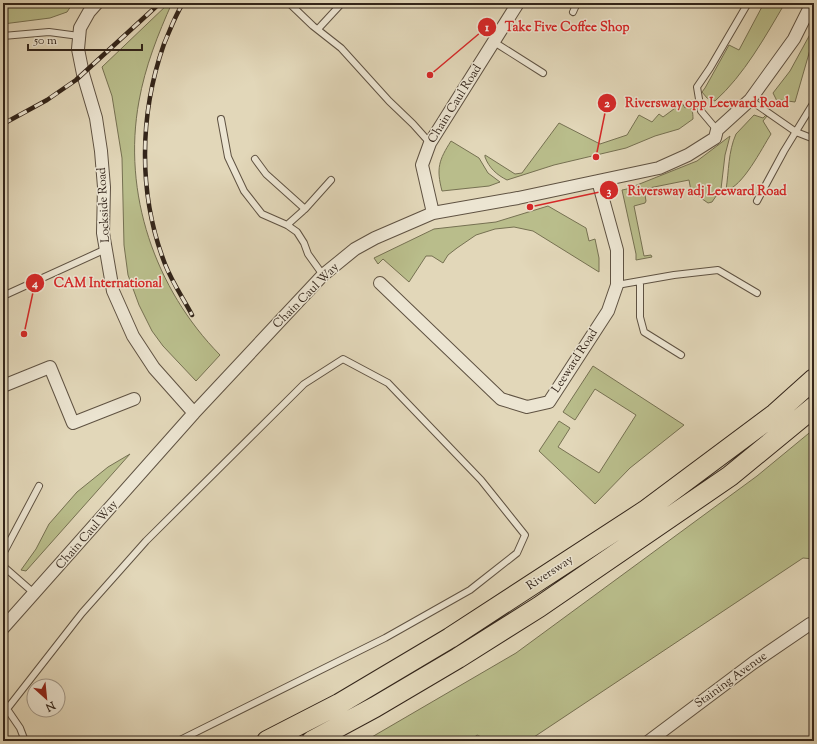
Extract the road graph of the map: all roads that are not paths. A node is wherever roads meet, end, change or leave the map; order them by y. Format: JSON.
{"nodes":[{"id":1,"x":97,"y":3,"type":"edge"},
{"id":2,"x":289,"y":3,"type":"edge"},
{"id":3,"x":342,"y":3,"type":"edge"},
{"id":4,"x":518,"y":3,"type":"edge"},
{"id":5,"x":577,"y":3,"type":"edge"},
{"id":6,"x":748,"y":3,"type":"edge"},
{"id":7,"x":812,"y":3,"type":"edge"},
{"id":8,"x":573,"y":12,"type":"dead end"},
{"id":9,"x":318,"y":29,"type":"junction"},
{"id":10,"x":3,"y":36,"type":"edge"},
{"id":11,"x":79,"y":36,"type":"junction"},
{"id":12,"x":494,"y":42,"type":"junction"},
{"id":13,"x":543,"y":73,"type":"dead end"},
{"id":14,"x":750,"y":100,"type":"junction"},
{"id":15,"x":814,"y":102,"type":"edge"},
{"id":16,"x":221,"y":119,"type":"dead end"},
{"id":17,"x":717,"y":130,"type":"junction"},
{"id":18,"x":796,"y":132,"type":"junction"},
{"id":19,"x":814,"y":139,"type":"edge"},
{"id":20,"x":430,"y":142,"type":"junction"},
{"id":21,"x":255,"y":159,"type":"dead end"},
{"id":22,"x":331,"y":180,"type":"dead end"},
{"id":23,"x":598,"y":181,"type":"junction"},
{"id":24,"x":757,"y":201,"type":"dead end"},
{"id":25,"x":305,"y":209,"type":"junction"},
{"id":26,"x":433,"y":213,"type":"junction"},
{"id":27,"x":287,"y":226,"type":"junction"},
{"id":28,"x":106,"y":249,"type":"junction"},
{"id":29,"x":323,"y":275,"type":"junction"},
{"id":30,"x":640,"y":281,"type":"junction"},
{"id":31,"x":380,"y":283,"type":"dead end"},
{"id":32,"x":617,"y":285,"type":"junction"},
{"id":33,"x":757,"y":293,"type":"dead end"},
{"id":34,"x":3,"y":296,"type":"edge"},
{"id":35,"x":681,"y":355,"type":"dead end"},
{"id":36,"x":814,"y":379,"type":"edge"},
{"id":37,"x":3,"y":386,"type":"edge"},
{"id":38,"x":134,"y":399,"type":"dead end"},
{"id":39,"x":814,"y":407,"type":"edge"},
{"id":40,"x":194,"y":413,"type":"junction"},
{"id":41,"x":39,"y":486,"type":"dead end"},
{"id":42,"x":3,"y":554,"type":"edge"},
{"id":43,"x":3,"y":566,"type":"edge"},
{"id":44,"x":35,"y":594,"type":"junction"},
{"id":45,"x":814,"y":625,"type":"edge"},
{"id":46,"x":3,"y":628,"type":"edge"},
{"id":47,"x":24,"y":741,"type":"edge"},
{"id":48,"x":178,"y":741,"type":"edge"},
{"id":49,"x":268,"y":741,"type":"edge"},
{"id":50,"x":312,"y":741,"type":"edge"},
{"id":51,"x":649,"y":741,"type":"edge"}],
"edges":[{"from":1,"to":11,"type":"street","name":"Lockside Road"},
{"from":2,"to":9,"type":"lane"},
{"from":3,"to":9,"type":"lane"},
{"from":4,"to":12,"type":"street","name":"Chain Caul Road"},
{"from":5,"to":8,"type":"lane"},
{"from":6,"to":17,"type":"lane"},
{"from":7,"to":14,"type":"street","name":"Chain Caul Way"},
{"from":9,"to":20,"type":"lane"},
{"from":10,"to":11,"type":"lane"},
{"from":11,"to":28,"type":"street","name":"Lockside Road"},
{"from":12,"to":13,"type":"lane"},
{"from":12,"to":20,"type":"street","name":"Chain Caul Road"},
{"from":14,"to":17,"type":"street","name":"Chain Caul Way"},
{"from":14,"to":18,"type":"lane"},
{"from":15,"to":18,"type":"lane"},
{"from":16,"to":27,"type":"lane"},
{"from":17,"to":23,"type":"street","name":"Chain Caul Way"},
{"from":18,"to":19,"type":"lane"},
{"from":18,"to":24,"type":"lane"},
{"from":20,"to":26,"type":"street","name":"Chain Caul Road"},
{"from":21,"to":25,"type":"lane"},
{"from":22,"to":25,"type":"lane"},
{"from":23,"to":26,"type":"street","name":"Chain Caul Way"},
{"from":23,"to":32,"type":"street","name":"Leeward Road"},
{"from":25,"to":27,"type":"lane"},
{"from":26,"to":29,"type":"street","name":"Chain Caul Way"},
{"from":27,"to":29,"type":"lane"},
{"from":28,"to":34,"type":"lane"},
{"from":28,"to":40,"type":"street","name":"Lockside Road"},
{"from":29,"to":40,"type":"street","name":"Chain Caul Way"},
{"from":30,"to":32,"type":"lane"},
{"from":30,"to":33,"type":"lane"},
{"from":30,"to":35,"type":"lane"},
{"from":31,"to":32,"type":"street","name":"Leeward Road"},
{"from":36,"to":49,"type":"highway","name":"Riversway"},
{"from":37,"to":38,"type":"street"},
{"from":39,"to":50,"type":"highway","name":"Riversway"},
{"from":40,"to":44,"type":"street","name":"Chain Caul Way"},
{"from":41,"to":42,"type":"lane"},
{"from":43,"to":44,"type":"lane"},
{"from":44,"to":46,"type":"street","name":"Chain Caul Way"},
{"from":45,"to":51,"type":"street","name":"Staining Avenue"},
{"from":47,"to":48,"type":"lane"}]}
